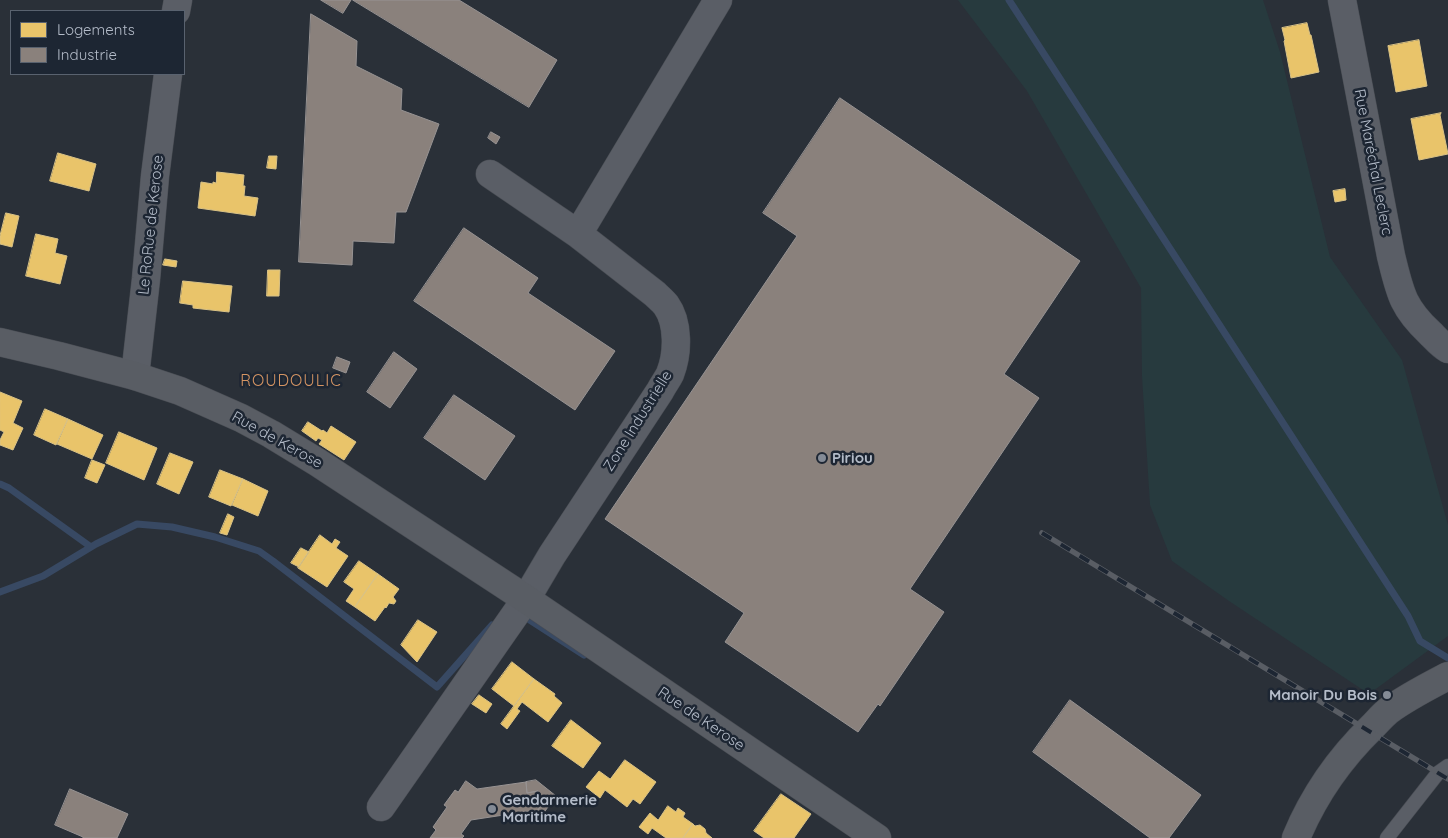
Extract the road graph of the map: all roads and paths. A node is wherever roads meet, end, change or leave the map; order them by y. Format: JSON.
{"nodes":[{"id":1,"x":718,"y":0,"type":"edge"},
{"id":2,"x":1342,"y":0,"type":"edge"},
{"id":3,"x":168,"y":75,"type":"edge"},
{"id":4,"x":490,"y":174,"type":"dead end"},
{"id":5,"x":578,"y":234,"type":"junction"},
{"id":6,"x":0,"y":342,"type":"edge"},
{"id":7,"x":1448,"y":348,"type":"edge"},
{"id":8,"x":135,"y":376,"type":"junction"},
{"id":9,"x":526,"y":599,"type":"junction"},
{"id":10,"x":1448,"y":676,"type":"edge"},
{"id":11,"x":1448,"y":766,"type":"edge"},
{"id":12,"x":381,"y":807,"type":"dead end"},
{"id":13,"x":877,"y":838,"type":"edge"},
{"id":14,"x":1296,"y":838,"type":"edge"},
{"id":15,"x":1387,"y":838,"type":"edge"}],
"edges":[{"from":1,"to":5,"type":"street"},
{"from":2,"to":7,"type":"street","name":"Rue Maréchal Leclerc"},
{"from":3,"to":8,"type":"street","name":"Le RoRue de Kerose"},
{"from":4,"to":5,"type":"street","name":"Zone Industrielle"},
{"from":5,"to":9,"type":"street","name":"Zone Industrielle"},
{"from":6,"to":8,"type":"street","name":"Rue de Kerose"},
{"from":8,"to":9,"type":"street","name":"Rue de Kerose"},
{"from":9,"to":12,"type":"street"},
{"from":9,"to":13,"type":"street","name":"Rue de Kerose"},
{"from":10,"to":14,"type":"street"},
{"from":11,"to":15,"type":"lane"}]}
